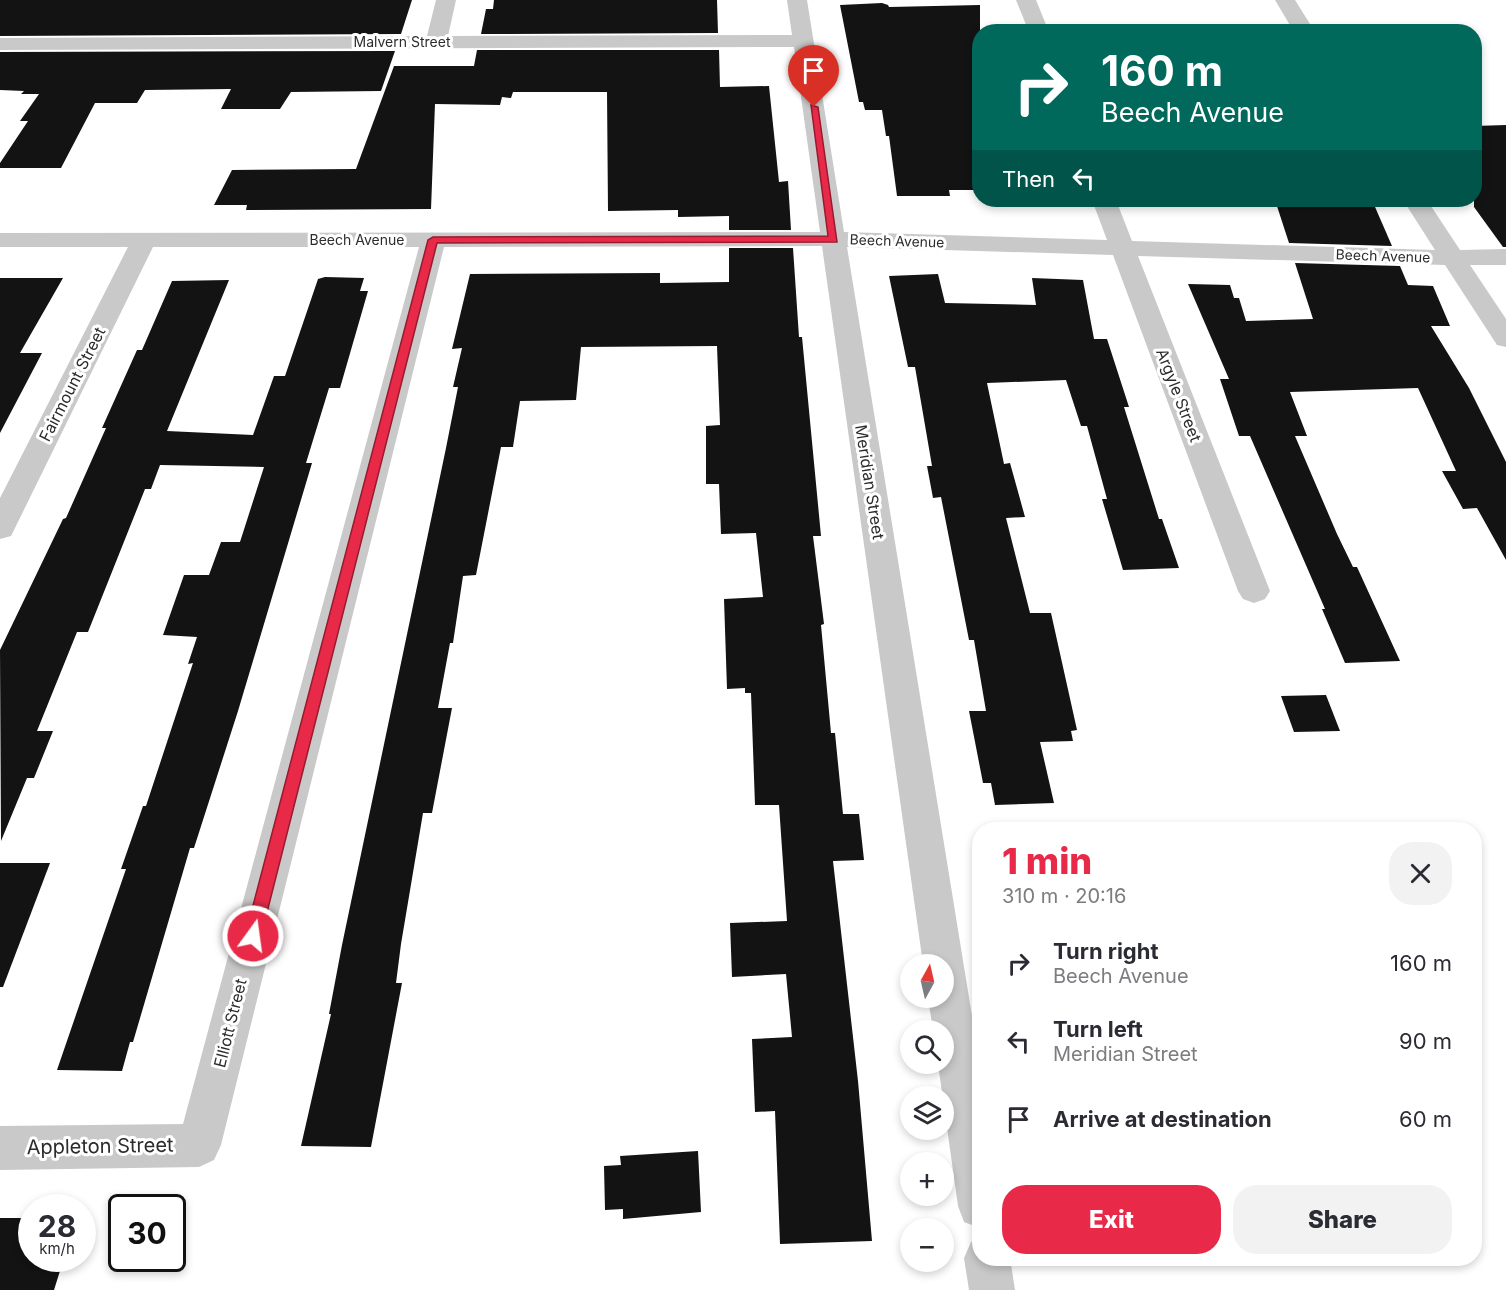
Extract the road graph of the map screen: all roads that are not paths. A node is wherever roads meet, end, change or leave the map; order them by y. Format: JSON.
{"nodes":[{"id":1,"x":446,"y":0,"type":"edge"},
{"id":2,"x":797,"y":0,"type":"edge"},
{"id":3,"x":1026,"y":0,"type":"edge"},
{"id":4,"x":1285,"y":0,"type":"edge"},
{"id":5,"x":1036,"y":24,"type":"edge"},
{"id":6,"x":1300,"y":24,"type":"edge"},
{"id":7,"x":804,"y":41,"type":"junction"},
{"id":8,"x":436,"y":42,"type":"junction"},
{"id":9,"x":0,"y":44,"type":"edge"},
{"id":10,"x":1107,"y":207,"type":"edge"},
{"id":11,"x":1420,"y":207,"type":"edge"},
{"id":12,"x":834,"y":239,"type":"junction"},
{"id":13,"x":0,"y":240,"type":"edge"},
{"id":14,"x":144,"y":240,"type":"junction"},
{"id":15,"x":433,"y":240,"type":"junction"},
{"id":16,"x":1123,"y":248,"type":"junction"},
{"id":17,"x":1506,"y":257,"type":"edge"},
{"id":18,"x":1454,"y":258,"type":"junction"},
{"id":19,"x":1506,"y":339,"type":"edge"},
{"id":20,"x":0,"y":528,"type":"edge"},
{"id":21,"x":1254,"y":591,"type":"dead end"},
{"id":22,"x":941,"y":954,"type":"edge"},
{"id":23,"x":949,"y":1008,"type":"edge"},
{"id":24,"x":199,"y":1145,"type":"joint"},
{"id":25,"x":0,"y":1148,"type":"edge"},
{"id":26,"x":972,"y":1154,"type":"edge"},
{"id":27,"x":988,"y":1266,"type":"edge"},
{"id":28,"x":992,"y":1290,"type":"edge"}],
"edges":[{"from":1,"to":8,"type":"street"},
{"from":2,"to":7,"type":"street","name":"Meridian Street"},
{"from":3,"to":5,"type":"street"},
{"from":4,"to":6,"type":"street"},
{"from":7,"to":8,"type":"street","name":"Malvern Street"},
{"from":7,"to":12,"type":"street","name":"Meridian Street"},
{"from":8,"to":9,"type":"street","name":"Malvern Street"},
{"from":10,"to":16,"type":"street","name":"Argyle Street"},
{"from":11,"to":18,"type":"street"},
{"from":12,"to":15,"type":"street","name":"Beech Avenue"},
{"from":12,"to":16,"type":"street","name":"Beech Avenue"},
{"from":12,"to":22,"type":"street","name":"Meridian Street"},
{"from":13,"to":14,"type":"street","name":"Beech Avenue"},
{"from":14,"to":15,"type":"street","name":"Beech Avenue"},
{"from":14,"to":20,"type":"street","name":"Fairmount Street"},
{"from":15,"to":24,"type":"street","name":"Elliott Street"},
{"from":16,"to":18,"type":"street","name":"Beech Avenue"},
{"from":16,"to":21,"type":"street","name":"Argyle Street"},
{"from":17,"to":18,"type":"street","name":"Beech Avenue"},
{"from":18,"to":19,"type":"street"},
{"from":23,"to":26,"type":"street","name":"Meridian Street"},
{"from":24,"to":25,"type":"street","name":"Appleton Street"},
{"from":27,"to":28,"type":"street"}]}
